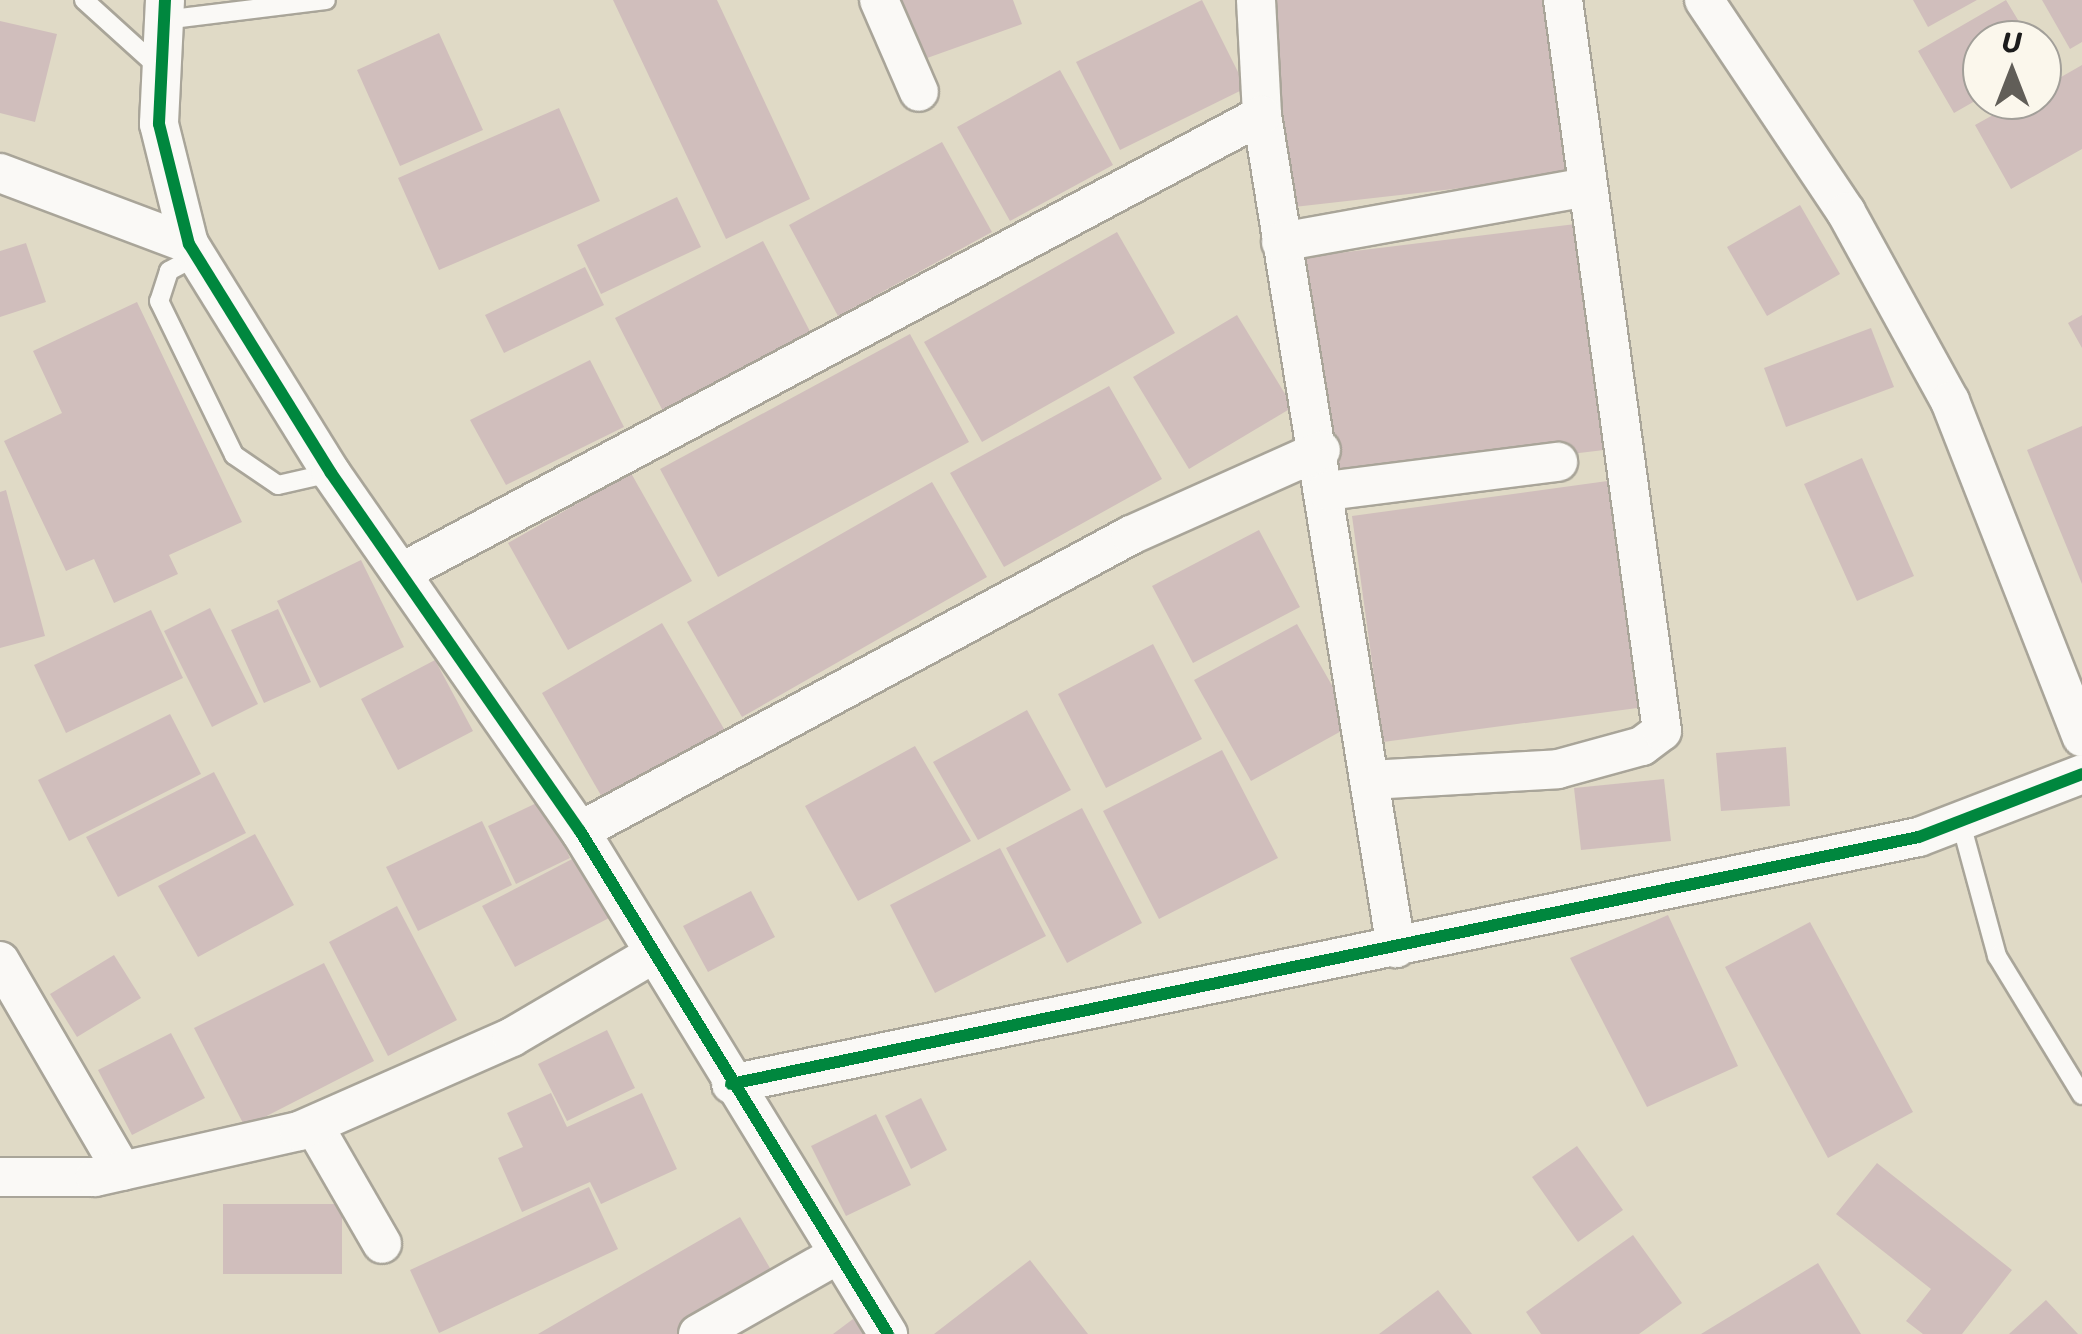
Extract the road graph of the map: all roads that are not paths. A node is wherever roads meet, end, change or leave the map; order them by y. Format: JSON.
{"nodes":[{"id":1,"x":84,"y":0,"type":"edge"},
{"id":2,"x":326,"y":0,"type":"edge"},
{"id":3,"x":878,"y":0,"type":"edge"},
{"id":4,"x":1256,"y":0,"type":"edge"},
{"id":5,"x":1563,"y":0,"type":"edge"},
{"id":6,"x":1704,"y":0,"type":"edge"},
{"id":7,"x":165,"y":10,"type":"edge"},
{"id":8,"x":161,"y":69,"type":"junction"},
{"id":9,"x":919,"y":92,"type":"dead end"},
{"id":10,"x":1262,"y":116,"type":"junction"},
{"id":11,"x":0,"y":173,"type":"edge"},
{"id":12,"x":1582,"y":188,"type":"junction"},
{"id":13,"x":1281,"y":242,"type":"junction"},
{"id":14,"x":193,"y":250,"type":"junction"},
{"id":15,"x":1321,"y":450,"type":"junction"},
{"id":16,"x":1558,"y":462,"type":"dead end"},
{"id":17,"x":331,"y":474,"type":"junction"},
{"id":18,"x":1327,"y":491,"type":"junction"},
{"id":19,"x":406,"y":570,"type":"junction"},
{"id":20,"x":2082,"y":737,"type":"edge"},
{"id":21,"x":2082,"y":774,"type":"edge"},
{"id":22,"x":1370,"y":780,"type":"junction"},
{"id":23,"x":1962,"y":826,"type":"junction"},
{"id":24,"x":580,"y":832,"type":"junction"},
{"id":25,"x":1396,"y":948,"type":"junction"},
{"id":26,"x":652,"y":955,"type":"junction"},
{"id":27,"x":0,"y":961,"type":"edge"},
{"id":28,"x":731,"y":1084,"type":"junction"},
{"id":29,"x":2082,"y":1096,"type":"edge"},
{"id":30,"x":314,"y":1126,"type":"junction"},
{"id":31,"x":122,"y":1171,"type":"junction"},
{"id":32,"x":0,"y":1178,"type":"edge"},
{"id":33,"x":382,"y":1244,"type":"dead end"},
{"id":34,"x":837,"y":1254,"type":"junction"},
{"id":35,"x":698,"y":1334,"type":"edge"},
{"id":36,"x":888,"y":1334,"type":"edge"}],
"edges":[{"from":1,"to":8,"type":"lane"},
{"from":2,"to":7,"type":"lane"},
{"from":3,"to":9,"type":"street"},
{"from":4,"to":10,"type":"street"},
{"from":5,"to":12,"type":"street"},
{"from":6,"to":20,"type":"street"},
{"from":7,"to":8,"type":"street"},
{"from":8,"to":14,"type":"street"},
{"from":10,"to":13,"type":"street"},
{"from":10,"to":19,"type":"street"},
{"from":11,"to":14,"type":"street"},
{"from":12,"to":13,"type":"street"},
{"from":12,"to":22,"type":"street"},
{"from":13,"to":15,"type":"street"},
{"from":14,"to":17,"type":"street"},
{"from":14,"to":17,"type":"lane"},
{"from":15,"to":18,"type":"street"},
{"from":15,"to":24,"type":"street"},
{"from":16,"to":18,"type":"street"},
{"from":17,"to":19,"type":"street"},
{"from":18,"to":22,"type":"street"},
{"from":19,"to":24,"type":"street"},
{"from":21,"to":23,"type":"street"},
{"from":22,"to":25,"type":"street"},
{"from":23,"to":25,"type":"street"},
{"from":23,"to":29,"type":"lane"},
{"from":24,"to":26,"type":"street"},
{"from":25,"to":28,"type":"street"},
{"from":26,"to":28,"type":"street"},
{"from":26,"to":30,"type":"street"},
{"from":27,"to":31,"type":"street"},
{"from":28,"to":34,"type":"street"},
{"from":30,"to":31,"type":"street"},
{"from":30,"to":33,"type":"street"},
{"from":31,"to":32,"type":"street"},
{"from":34,"to":35,"type":"street"},
{"from":34,"to":36,"type":"street"}]}
